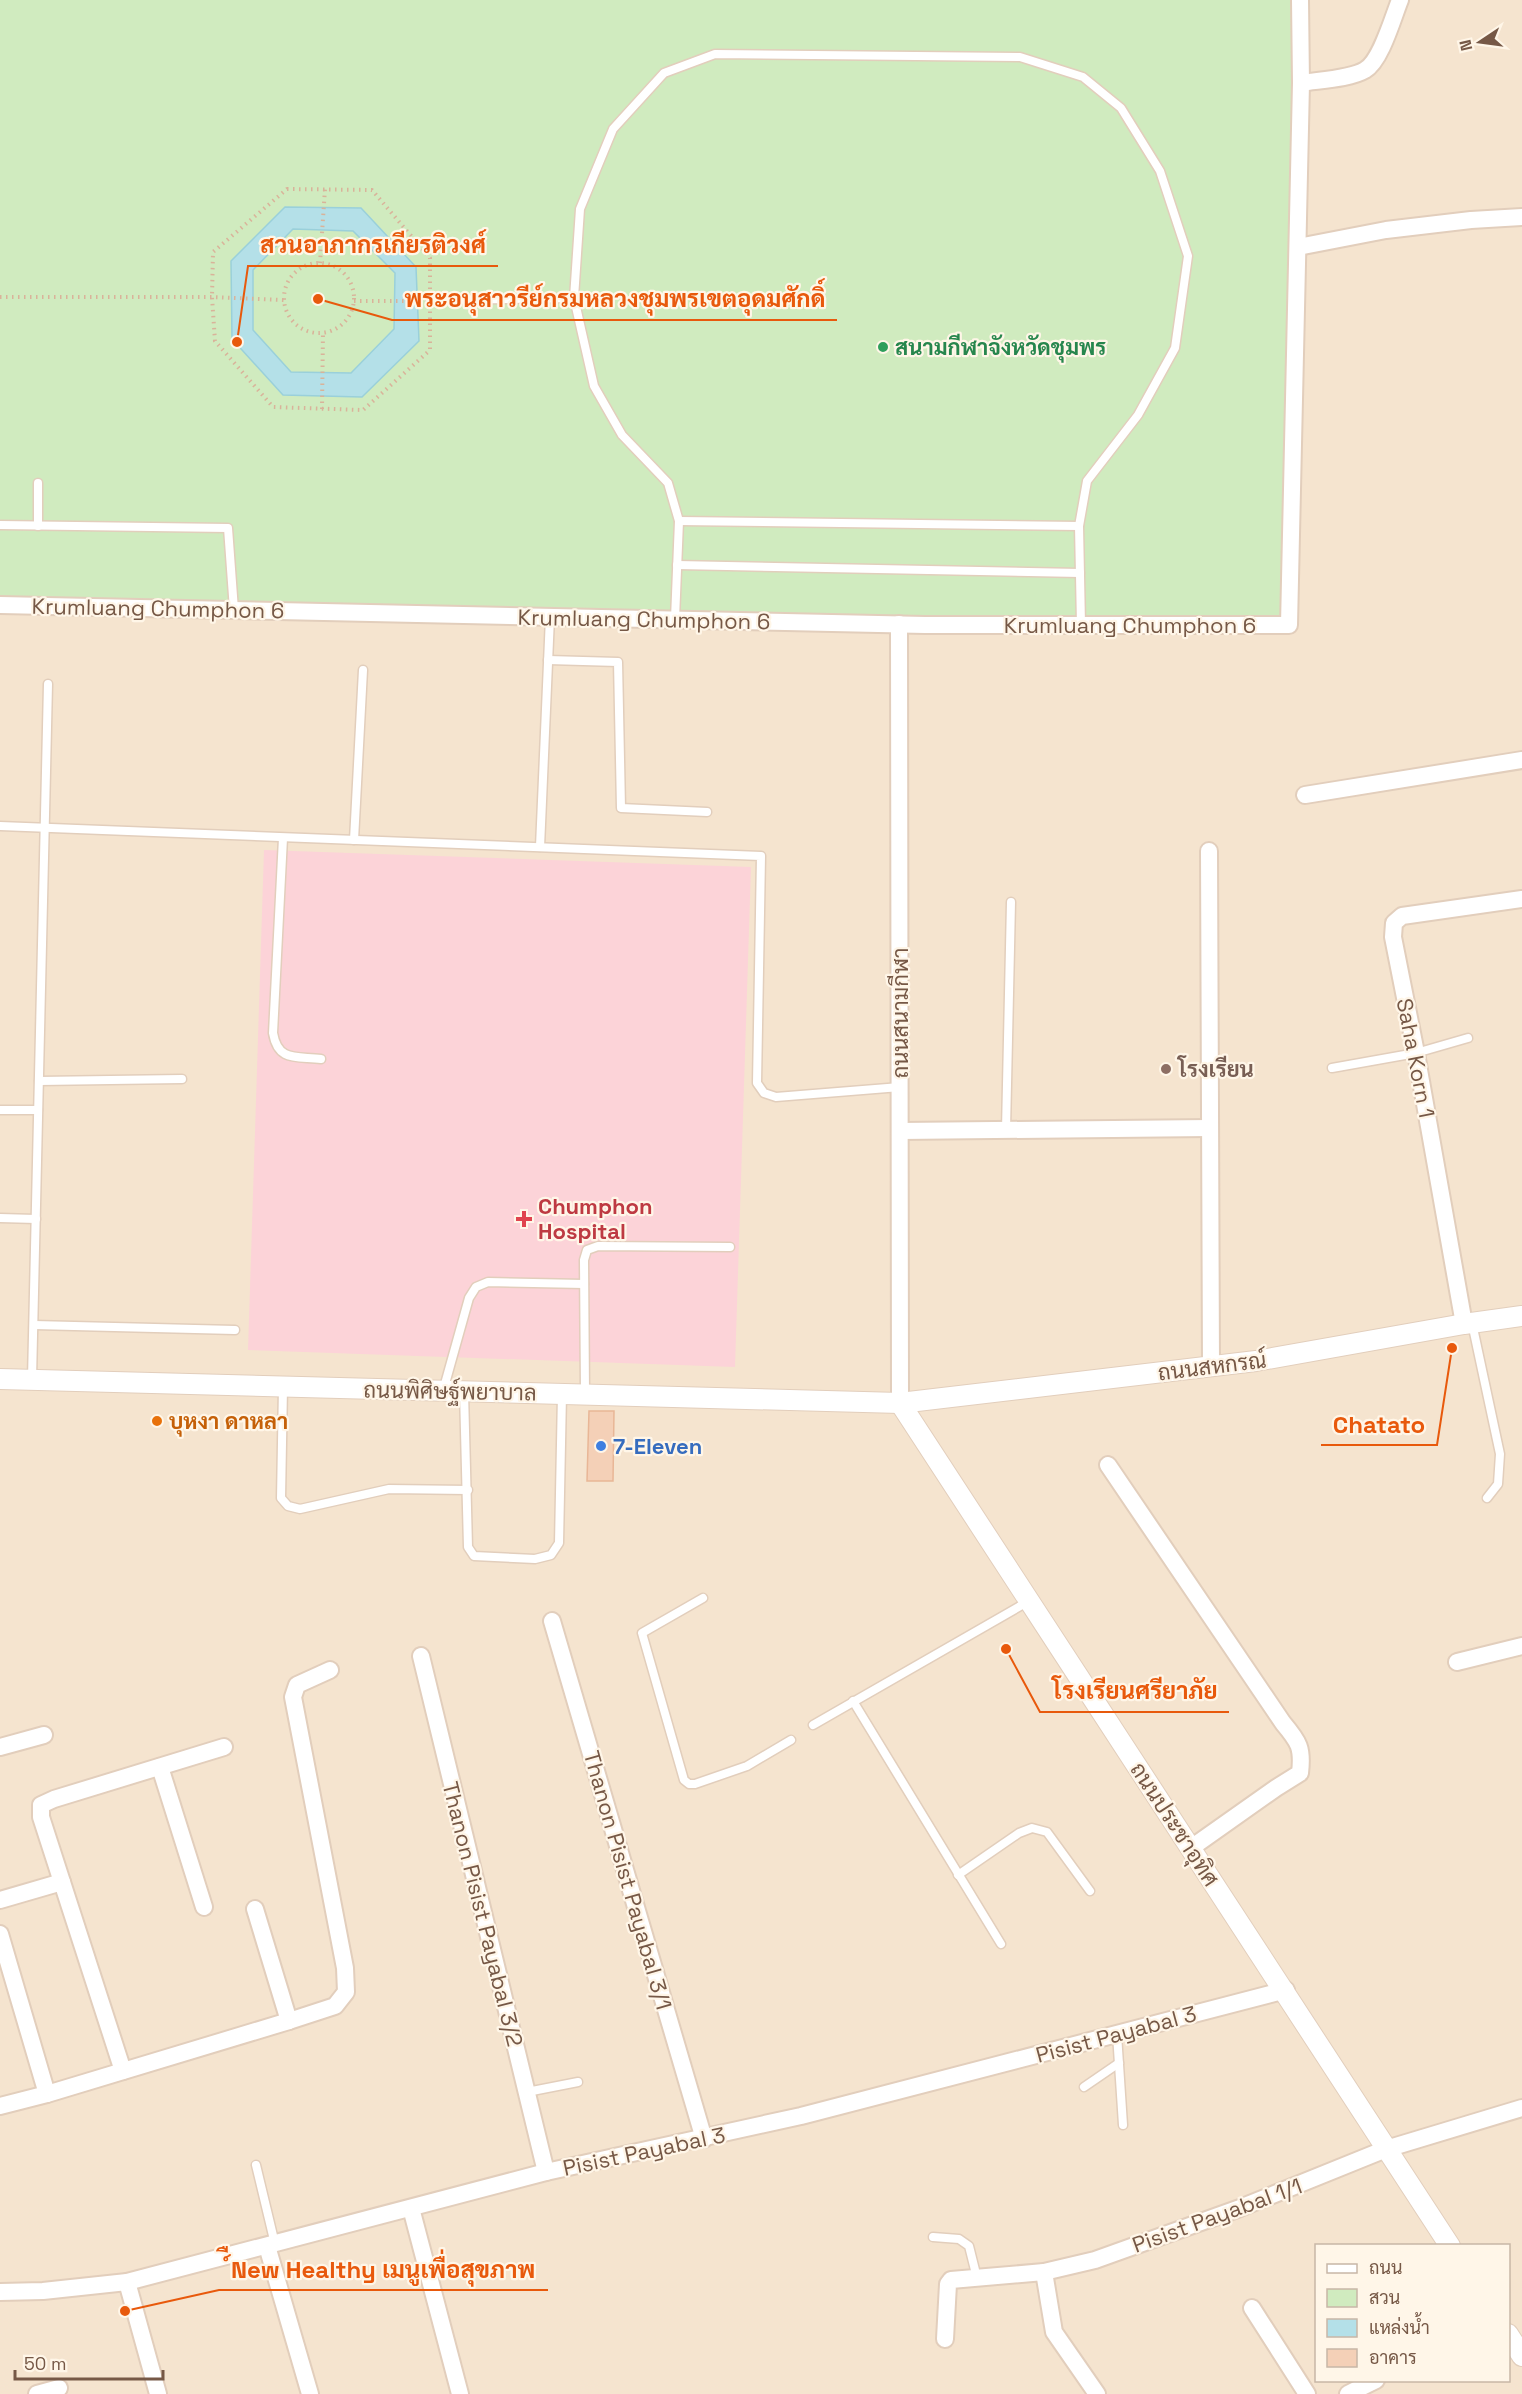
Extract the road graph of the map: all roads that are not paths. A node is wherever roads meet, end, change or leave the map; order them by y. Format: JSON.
{"nodes":[{"id":1,"x":1300,"y":0,"type":"edge"},
{"id":2,"x":1400,"y":0,"type":"edge"},
{"id":3,"x":1301,"y":83,"type":"junction"},
{"id":4,"x":1522,"y":217,"type":"edge"},
{"id":5,"x":1298,"y":247,"type":"junction"},
{"id":6,"x":574,"y":298,"type":"junction"},
{"id":7,"x":430,"y":300,"type":"road end"},
{"id":8,"x":38,"y":483,"type":"dead end"},
{"id":9,"x":679,"y":521,"type":"junction"},
{"id":10,"x":0,"y":525,"type":"edge"},
{"id":11,"x":38,"y":526,"type":"junction"},
{"id":12,"x":1079,"y":526,"type":"junction"},
{"id":13,"x":677,"y":565,"type":"junction"},
{"id":14,"x":1080,"y":573,"type":"junction"},
{"id":15,"x":0,"y":605,"type":"edge"},
{"id":16,"x":234,"y":610,"type":"junction"},
{"id":17,"x":550,"y":617,"type":"junction"},
{"id":18,"x":675,"y":619,"type":"junction"},
{"id":19,"x":899,"y":624,"type":"junction"},
{"id":20,"x":1081,"y":625,"type":"junction"},
{"id":21,"x":548,"y":660,"type":"junction"},
{"id":22,"x":363,"y":670,"type":"dead end"},
{"id":23,"x":48,"y":684,"type":"dead end"},
{"id":24,"x":1522,"y":760,"type":"edge"},
{"id":25,"x":1305,"y":795,"type":"dead end"},
{"id":26,"x":707,"y":812,"type":"dead end"},
{"id":27,"x":0,"y":826,"type":"edge"},
{"id":28,"x":45,"y":828,"type":"junction"},
{"id":29,"x":283,"y":838,"type":"junction"},
{"id":30,"x":354,"y":840,"type":"junction"},
{"id":31,"x":540,"y":848,"type":"junction"},
{"id":32,"x":1209,"y":851,"type":"dead end"},
{"id":33,"x":1522,"y":899,"type":"edge"},
{"id":34,"x":1011,"y":902,"type":"dead end"},
{"id":35,"x":1468,"y":1038,"type":"dead end"},
{"id":36,"x":1416,"y":1053,"type":"junction"},
{"id":37,"x":321,"y":1059,"type":"dead end"},
{"id":38,"x":1332,"y":1068,"type":"dead end"},
{"id":39,"x":182,"y":1079,"type":"dead end"},
{"id":40,"x":39,"y":1081,"type":"junction"},
{"id":41,"x":900,"y":1087,"type":"junction"},
{"id":42,"x":0,"y":1110,"type":"edge"},
{"id":43,"x":38,"y":1110,"type":"junction"},
{"id":44,"x":1210,"y":1128,"type":"junction"},
{"id":45,"x":1006,"y":1130,"type":"junction"},
{"id":46,"x":900,"y":1131,"type":"junction"},
{"id":47,"x":0,"y":1218,"type":"edge"},
{"id":48,"x":36,"y":1219,"type":"junction"},
{"id":49,"x":730,"y":1247,"type":"dead end"},
{"id":50,"x":584,"y":1284,"type":"junction"},
{"id":51,"x":1522,"y":1316,"type":"edge"},
{"id":52,"x":1468,"y":1323,"type":"junction"},
{"id":53,"x":34,"y":1325,"type":"junction"},
{"id":54,"x":235,"y":1330,"type":"dead end"},
{"id":55,"x":1211,"y":1367,"type":"junction"},
{"id":56,"x":0,"y":1379,"type":"edge"},
{"id":57,"x":32,"y":1380,"type":"junction"},
{"id":58,"x":283,"y":1387,"type":"junction"},
{"id":59,"x":443,"y":1391,"type":"junction"},
{"id":60,"x":464,"y":1391,"type":"junction"},
{"id":61,"x":562,"y":1394,"type":"junction"},
{"id":62,"x":585,"y":1394,"type":"junction"},
{"id":63,"x":900,"y":1402,"type":"junction"},
{"id":64,"x":1108,"y":1465,"type":"dead end"},
{"id":65,"x":468,"y":1490,"type":"junction"},
{"id":66,"x":1488,"y":1498,"type":"dead end"},
{"id":67,"x":703,"y":1598,"type":"dead end"},
{"id":68,"x":1029,"y":1600,"type":"junction"},
{"id":69,"x":552,"y":1622,"type":"dead end"},
{"id":70,"x":1522,"y":1646,"type":"edge"},
{"id":71,"x":421,"y":1656,"type":"dead end"},
{"id":72,"x":1457,"y":1662,"type":"dead end"},
{"id":73,"x":330,"y":1670,"type":"dead end"},
{"id":74,"x":853,"y":1701,"type":"junction"},
{"id":75,"x":813,"y":1725,"type":"dead end"},
{"id":76,"x":44,"y":1735,"type":"dead end"},
{"id":77,"x":791,"y":1740,"type":"dead end"},
{"id":78,"x":0,"y":1747,"type":"edge"},
{"id":79,"x":224,"y":1747,"type":"dead end"},
{"id":80,"x":160,"y":1767,"type":"junction"},
{"id":81,"x":1191,"y":1848,"type":"junction"},
{"id":82,"x":958,"y":1875,"type":"junction"},
{"id":83,"x":62,"y":1882,"type":"junction"},
{"id":84,"x":1090,"y":1891,"type":"dead end"},
{"id":85,"x":0,"y":1900,"type":"edge"},
{"id":86,"x":204,"y":1907,"type":"dead end"},
{"id":87,"x":255,"y":1908,"type":"dead end"},
{"id":88,"x":0,"y":1934,"type":"edge"},
{"id":89,"x":1001,"y":1944,"type":"dead end"},
{"id":90,"x":1286,"y":1990,"type":"junction"},
{"id":91,"x":289,"y":2021,"type":"junction"},
{"id":92,"x":1117,"y":2034,"type":"junction"},
{"id":93,"x":1119,"y":2063,"type":"junction"},
{"id":94,"x":123,"y":2071,"type":"junction"},
{"id":95,"x":578,"y":2082,"type":"dead end"},
{"id":96,"x":1084,"y":2087,"type":"dead end"},
{"id":97,"x":527,"y":2092,"type":"junction"},
{"id":98,"x":47,"y":2094,"type":"junction"},
{"id":99,"x":0,"y":2106,"type":"edge"},
{"id":100,"x":1522,"y":2108,"type":"edge"},
{"id":101,"x":1123,"y":2125,"type":"dead end"},
{"id":102,"x":704,"y":2139,"type":"junction"},
{"id":103,"x":1386,"y":2149,"type":"junction"},
{"id":104,"x":256,"y":2165,"type":"dead end"},
{"id":105,"x":546,"y":2172,"type":"junction"},
{"id":106,"x":411,"y":2208,"type":"junction"},
{"id":107,"x":933,"y":2237,"type":"dead end"},
{"id":108,"x":1449,"y":2244,"type":"edge"},
{"id":109,"x":271,"y":2245,"type":"junction"},
{"id":110,"x":1044,"y":2272,"type":"junction"},
{"id":111,"x":976,"y":2278,"type":"junction"},
{"id":112,"x":128,"y":2282,"type":"junction"},
{"id":113,"x":0,"y":2292,"type":"edge"},
{"id":114,"x":1252,"y":2308,"type":"dead end"},
{"id":115,"x":1510,"y":2336,"type":"edge"},
{"id":116,"x":945,"y":2339,"type":"dead end"},
{"id":117,"x":1522,"y":2356,"type":"edge"},
{"id":118,"x":1372,"y":2382,"type":"edge"},
{"id":119,"x":59,"y":2388,"type":"dead end"},
{"id":120,"x":37,"y":2394,"type":"edge"},
{"id":121,"x":158,"y":2394,"type":"edge"},
{"id":122,"x":310,"y":2394,"type":"edge"},
{"id":123,"x":460,"y":2394,"type":"edge"},
{"id":124,"x":1097,"y":2394,"type":"edge"},
{"id":125,"x":1307,"y":2394,"type":"edge"},
{"id":126,"x":1348,"y":2394,"type":"edge"}],
"edges":[{"from":1,"to":3,"type":"street"},
{"from":2,"to":3,"type":"street"},
{"from":3,"to":5,"type":"street"},
{"from":4,"to":5,"type":"street"},
{"from":5,"to":20,"type":"street","name":"Krumluang Chumphon 6"},
{"from":6,"to":7,"type":"lane"},
{"from":6,"to":9,"type":"lane"},
{"from":6,"to":12,"type":"lane"},
{"from":8,"to":11,"type":"lane"},
{"from":9,"to":12,"type":"lane"},
{"from":9,"to":13,"type":"lane"},
{"from":10,"to":11,"type":"lane"},
{"from":11,"to":16,"type":"lane"},
{"from":12,"to":14,"type":"lane"},
{"from":13,"to":14,"type":"lane"},
{"from":13,"to":18,"type":"lane"},
{"from":14,"to":20,"type":"lane"},
{"from":15,"to":16,"type":"street","name":"Krumluang Chumphon 6"},
{"from":16,"to":17,"type":"street","name":"Krumluang Chumphon 6"},
{"from":17,"to":18,"type":"street","name":"Krumluang Chumphon 6"},
{"from":17,"to":21,"type":"lane"},
{"from":18,"to":19,"type":"street","name":"Krumluang Chumphon 6"},
{"from":19,"to":20,"type":"street","name":"Krumluang Chumphon 6"},
{"from":19,"to":41,"type":"street","name":"ถนนสนามกีฬา"},
{"from":21,"to":26,"type":"lane"},
{"from":21,"to":31,"type":"lane"},
{"from":22,"to":30,"type":"lane"},
{"from":23,"to":28,"type":"lane"},
{"from":24,"to":25,"type":"street"},
{"from":27,"to":28,"type":"lane"},
{"from":28,"to":29,"type":"lane"},
{"from":28,"to":40,"type":"lane"},
{"from":29,"to":30,"type":"lane"},
{"from":29,"to":37,"type":"lane"},
{"from":30,"to":31,"type":"lane"},
{"from":31,"to":41,"type":"lane"},
{"from":32,"to":44,"type":"street"},
{"from":33,"to":36,"type":"street","name":"Saha Korn 1"},
{"from":34,"to":45,"type":"lane"},
{"from":35,"to":36,"type":"lane"},
{"from":36,"to":38,"type":"lane"},
{"from":36,"to":52,"type":"street","name":"Saha Korn 1"},
{"from":39,"to":40,"type":"lane"},
{"from":40,"to":43,"type":"lane"},
{"from":41,"to":46,"type":"street","name":"ถนนสนามกีฬา"},
{"from":42,"to":43,"type":"lane"},
{"from":43,"to":48,"type":"lane"},
{"from":44,"to":45,"type":"street"},
{"from":44,"to":55,"type":"street"},
{"from":45,"to":46,"type":"street"},
{"from":46,"to":63,"type":"street","name":"ถนนสนามกีฬา"},
{"from":47,"to":48,"type":"lane"},
{"from":48,"to":53,"type":"lane"},
{"from":49,"to":50,"type":"lane"},
{"from":50,"to":59,"type":"lane"},
{"from":50,"to":62,"type":"lane"},
{"from":51,"to":52,"type":"street","name":"ถนนสหกรณ์"},
{"from":52,"to":55,"type":"street","name":"ถนนสหกรณ์"},
{"from":52,"to":66,"type":"lane"},
{"from":53,"to":54,"type":"lane"},
{"from":53,"to":57,"type":"lane"},
{"from":55,"to":63,"type":"street","name":"ถนนสหกรณ์"},
{"from":56,"to":57,"type":"street","name":"ถนนพิศิษฐ์พยาบาล"},
{"from":57,"to":58,"type":"street","name":"ถนนพิศิษฐ์พยาบาล"},
{"from":58,"to":59,"type":"street","name":"ถนนพิศิษฐ์พยาบาล"},
{"from":58,"to":65,"type":"lane"},
{"from":59,"to":60,"type":"street","name":"ถนนพิศิษฐ์พยาบาล"},
{"from":60,"to":61,"type":"street","name":"ถนนพิศิษฐ์พยาบาล"},
{"from":60,"to":65,"type":"lane"},
{"from":61,"to":62,"type":"street","name":"ถนนพิศิษฐ์พยาบาล"},
{"from":61,"to":65,"type":"lane"},
{"from":62,"to":63,"type":"street","name":"ถนนพิศิษฐ์พยาบาล"},
{"from":63,"to":68,"type":"street","name":"ถนนประชาอุทิศ"},
{"from":64,"to":81,"type":"street"},
{"from":67,"to":77,"type":"lane"},
{"from":68,"to":74,"type":"lane"},
{"from":68,"to":81,"type":"street","name":"ถนนประชาอุทิศ"},
{"from":69,"to":102,"type":"street","name":"Thanon Pisist Payabal 3/1"},
{"from":70,"to":72,"type":"street"},
{"from":71,"to":97,"type":"street","name":"Thanon Pisist Payabal 3/2"},
{"from":73,"to":91,"type":"street"},
{"from":74,"to":75,"type":"lane"},
{"from":74,"to":82,"type":"lane"},
{"from":76,"to":78,"type":"street"},
{"from":79,"to":80,"type":"street"},
{"from":80,"to":83,"type":"street"},
{"from":80,"to":86,"type":"street"},
{"from":81,"to":90,"type":"street","name":"ถนนประชาอุทิศ"},
{"from":82,"to":84,"type":"lane"},
{"from":82,"to":89,"type":"lane"},
{"from":83,"to":85,"type":"street"},
{"from":83,"to":94,"type":"street"},
{"from":87,"to":91,"type":"street"},
{"from":88,"to":98,"type":"street"},
{"from":90,"to":92,"type":"street","name":"Pisist Payabal 3"},
{"from":90,"to":103,"type":"street","name":"ถนนประชาอุทิศ"},
{"from":91,"to":94,"type":"street"},
{"from":92,"to":93,"type":"lane"},
{"from":92,"to":102,"type":"street","name":"Pisist Payabal 3"},
{"from":93,"to":96,"type":"lane"},
{"from":93,"to":101,"type":"lane"},
{"from":94,"to":98,"type":"street"},
{"from":95,"to":97,"type":"lane"},
{"from":97,"to":105,"type":"street","name":"Thanon Pisist Payabal 3/2"},
{"from":98,"to":99,"type":"street"},
{"from":100,"to":103,"type":"street","name":"Pisist Payabal 1/1"},
{"from":102,"to":105,"type":"street","name":"Pisist Payabal 3"},
{"from":103,"to":108,"type":"street","name":"ถนนประชาอุทิศ"},
{"from":103,"to":110,"type":"street","name":"Pisist Payabal 1/1"},
{"from":104,"to":109,"type":"lane"},
{"from":105,"to":106,"type":"street","name":"Pisist Payabal 3"},
{"from":106,"to":109,"type":"street","name":"Pisist Payabal 3"},
{"from":106,"to":123,"type":"street"},
{"from":107,"to":111,"type":"lane"},
{"from":109,"to":112,"type":"street","name":"Pisist Payabal 3"},
{"from":109,"to":122,"type":"street"},
{"from":110,"to":111,"type":"street","name":"Pisist Payabal 1/1"},
{"from":110,"to":124,"type":"street"},
{"from":111,"to":116,"type":"street","name":"Pisist Payabal 1/1"},
{"from":112,"to":113,"type":"street","name":"Pisist Payabal 3"},
{"from":112,"to":121,"type":"street"},
{"from":114,"to":125,"type":"street"},
{"from":115,"to":117,"type":"street"},
{"from":118,"to":126,"type":"street"},
{"from":119,"to":120,"type":"street"}]}
